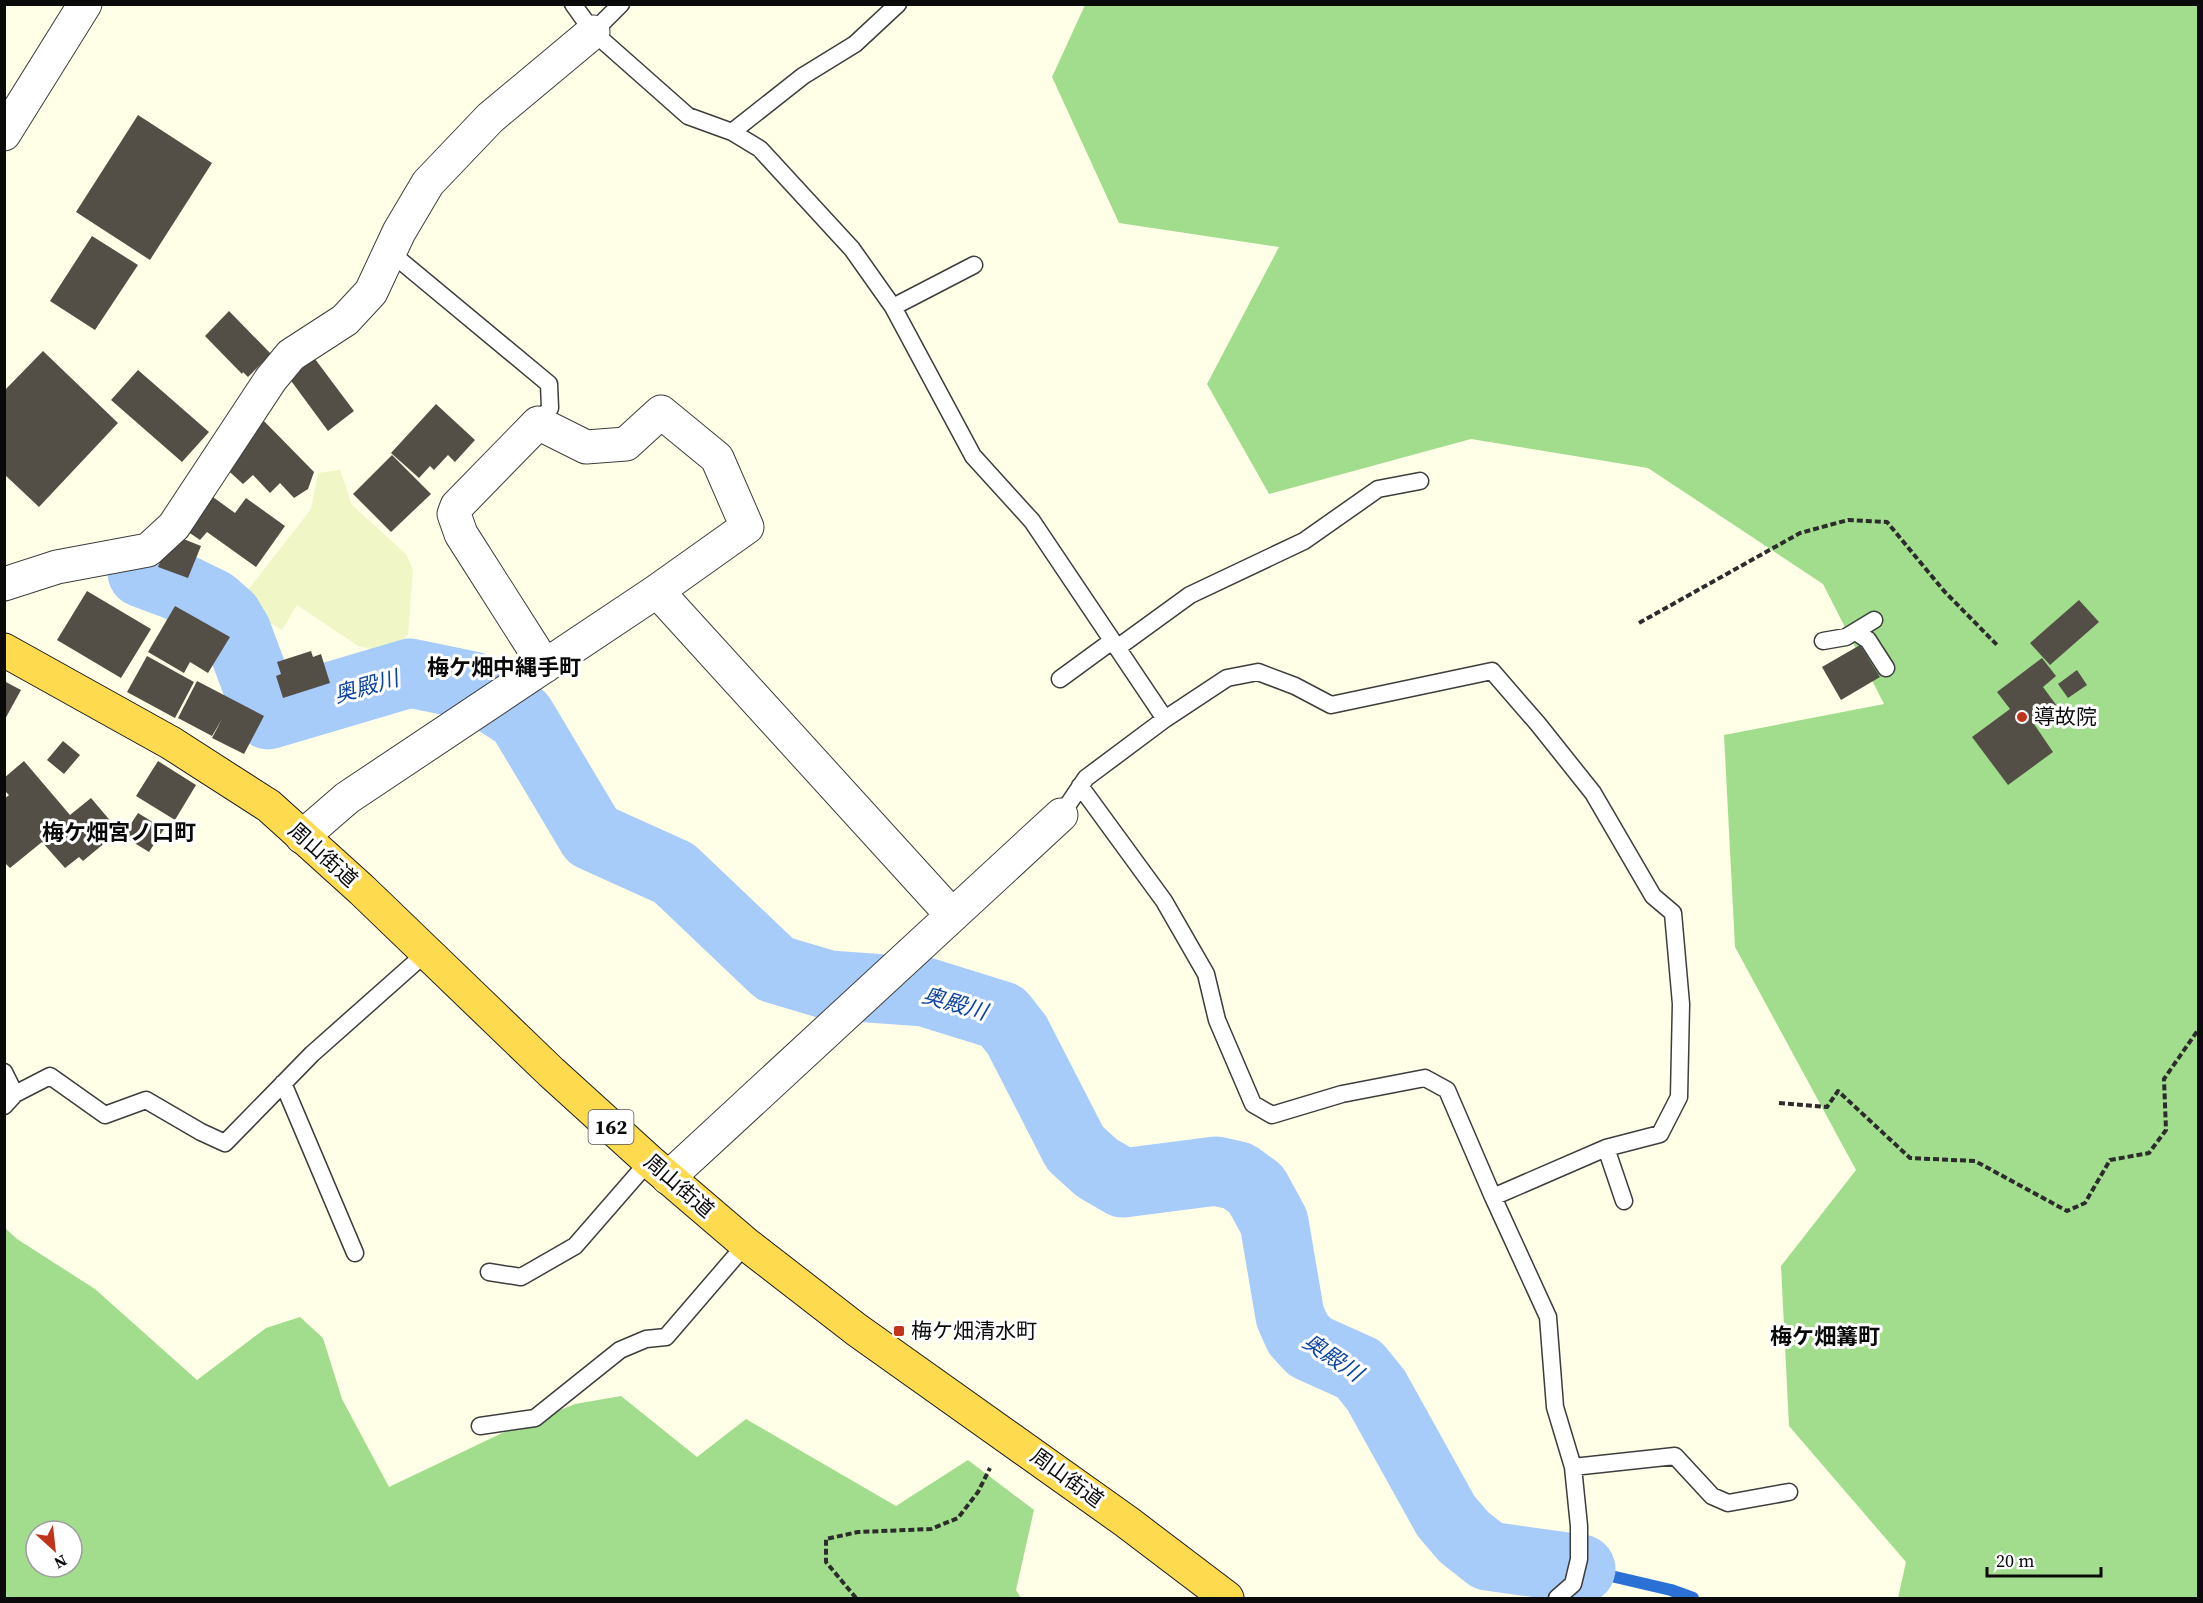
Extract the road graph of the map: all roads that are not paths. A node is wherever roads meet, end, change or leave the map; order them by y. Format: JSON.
{"nodes":[{"id":1,"x":85,"y":4,"type":"edge"},
{"id":2,"x":573,"y":4,"type":"edge"},
{"id":3,"x":621,"y":4,"type":"edge"},
{"id":4,"x":898,"y":4,"type":"edge"},
{"id":5,"x":592,"y":32,"type":"junction"},
{"id":6,"x":732,"y":132,"type":"junction"},
{"id":7,"x":4,"y":134,"type":"edge"},
{"id":8,"x":390,"y":252,"type":"junction"},
{"id":9,"x":974,"y":265,"type":"dead end"},
{"id":10,"x":893,"y":307,"type":"junction"},
{"id":11,"x":538,"y":423,"type":"junction"},
{"id":12,"x":1419,"y":481,"type":"dead end"},
{"id":13,"x":4,"y":584,"type":"edge"},
{"id":14,"x":657,"y":591,"type":"junction"},
{"id":15,"x":1874,"y":620,"type":"dead end"},
{"id":16,"x":1856,"y":632,"type":"junction"},
{"id":17,"x":1823,"y":641,"type":"dead end"},
{"id":18,"x":1114,"y":645,"type":"junction"},
{"id":19,"x":4,"y":650,"type":"edge"},
{"id":20,"x":546,"y":666,"type":"junction"},
{"id":21,"x":1886,"y":668,"type":"dead end"},
{"id":22,"x":1060,"y":679,"type":"dead end"},
{"id":23,"x":1165,"y":719,"type":"junction"},
{"id":24,"x":1080,"y":786,"type":"junction"},
{"id":25,"x":1061,"y":815,"type":"joint"},
{"id":26,"x":302,"y":837,"type":"junction"},
{"id":27,"x":952,"y":915,"type":"junction"},
{"id":28,"x":427,"y":952,"type":"junction"},
{"id":29,"x":4,"y":1072,"type":"edge"},
{"id":30,"x":283,"y":1083,"type":"junction"},
{"id":31,"x":10,"y":1100,"type":"edge"},
{"id":32,"x":1606,"y":1148,"type":"junction"},
{"id":33,"x":658,"y":1169,"type":"junction"},
{"id":34,"x":1493,"y":1197,"type":"junction"},
{"id":35,"x":1624,"y":1201,"type":"dead end"},
{"id":36,"x":746,"y":1244,"type":"junction"},
{"id":37,"x":355,"y":1253,"type":"dead end"},
{"id":38,"x":489,"y":1272,"type":"dead end"},
{"id":39,"x":480,"y":1426,"type":"dead end"},
{"id":40,"x":1573,"y":1467,"type":"junction"},
{"id":41,"x":1789,"y":1492,"type":"dead end"},
{"id":42,"x":1227,"y":1599,"type":"edge"},
{"id":43,"x":1557,"y":1599,"type":"edge"}],
"edges":[{"from":1,"to":7,"type":"street"},
{"from":2,"to":5,"type":"lane"},
{"from":3,"to":5,"type":"lane"},
{"from":4,"to":6,"type":"lane"},
{"from":5,"to":6,"type":"lane"},
{"from":5,"to":8,"type":"street"},
{"from":6,"to":10,"type":"lane"},
{"from":8,"to":11,"type":"lane"},
{"from":8,"to":13,"type":"street"},
{"from":9,"to":10,"type":"lane"},
{"from":10,"to":18,"type":"lane"},
{"from":11,"to":14,"type":"street"},
{"from":11,"to":20,"type":"street"},
{"from":12,"to":18,"type":"lane"},
{"from":14,"to":20,"type":"street"},
{"from":14,"to":27,"type":"street"},
{"from":15,"to":16,"type":"lane"},
{"from":16,"to":17,"type":"lane"},
{"from":16,"to":21,"type":"lane"},
{"from":18,"to":22,"type":"lane"},
{"from":18,"to":23,"type":"lane"},
{"from":19,"to":26,"type":"highway","name":"周山街道","number":"162"},
{"from":20,"to":26,"type":"street"},
{"from":23,"to":24,"type":"lane"},
{"from":23,"to":32,"type":"lane"},
{"from":24,"to":25,"type":"lane"},
{"from":24,"to":34,"type":"lane"},
{"from":25,"to":27,"type":"street"},
{"from":26,"to":28,"type":"highway","name":"周山街道","number":"162"},
{"from":27,"to":33,"type":"street"},
{"from":28,"to":30,"type":"lane"},
{"from":28,"to":33,"type":"highway","name":"周山街道","number":"162"},
{"from":29,"to":31,"type":"lane"},
{"from":30,"to":31,"type":"lane"},
{"from":30,"to":37,"type":"lane"},
{"from":32,"to":34,"type":"lane"},
{"from":32,"to":35,"type":"lane"},
{"from":33,"to":36,"type":"highway","name":"周山街道","number":"162"},
{"from":33,"to":38,"type":"lane"},
{"from":34,"to":40,"type":"lane"},
{"from":36,"to":39,"type":"lane"},
{"from":36,"to":42,"type":"highway","name":"周山街道","number":"162"},
{"from":40,"to":41,"type":"lane"},
{"from":40,"to":43,"type":"lane"}]}
